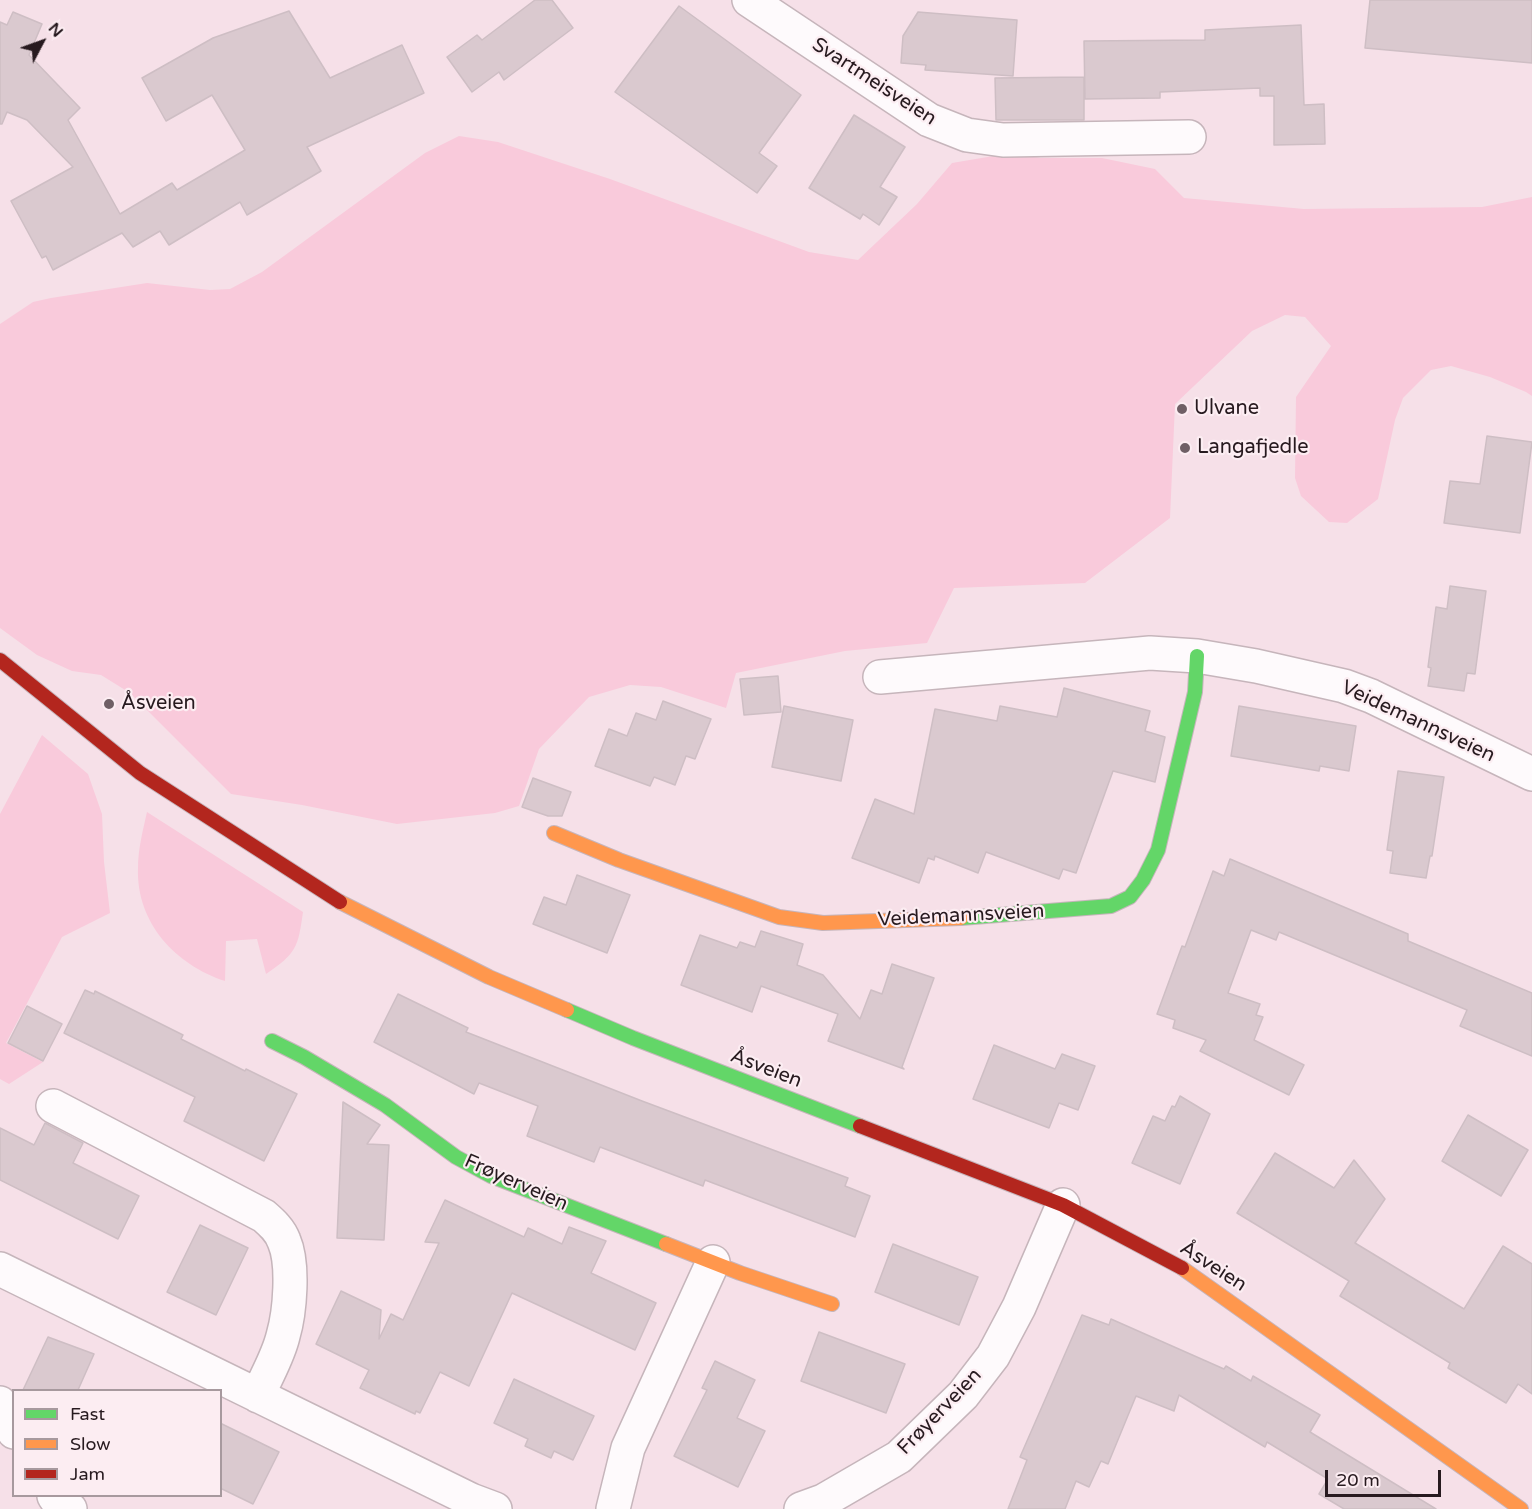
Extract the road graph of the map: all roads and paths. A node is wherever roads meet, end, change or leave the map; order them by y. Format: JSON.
{"nodes":[{"id":1,"x":749,"y":0,"type":"edge"},
{"id":2,"x":1189,"y":137,"type":"dead end"},
{"id":3,"x":1197,"y":656,"type":"junction"},
{"id":4,"x":0,"y":660,"type":"edge"},
{"id":5,"x":880,"y":678,"type":"dead end"},
{"id":6,"x":1532,"y":774,"type":"edge"},
{"id":7,"x":554,"y":833,"type":"dead end"},
{"id":8,"x":272,"y":1041,"type":"dead end"},
{"id":9,"x":53,"y":1106,"type":"dead end"},
{"id":10,"x":1063,"y":1205,"type":"junction"},
{"id":11,"x":713,"y":1262,"type":"junction"},
{"id":12,"x":0,"y":1269,"type":"edge"},
{"id":13,"x":832,"y":1304,"type":"dead end"},
{"id":14,"x":258,"y":1396,"type":"junction"},
{"id":15,"x":0,"y":1403,"type":"edge"},
{"id":16,"x":12,"y":1428,"type":"edge"},
{"id":17,"x":55,"y":1497,"type":"edge"},
{"id":18,"x":70,"y":1509,"type":"edge"},
{"id":19,"x":495,"y":1509,"type":"edge"},
{"id":20,"x":613,"y":1509,"type":"edge"},
{"id":21,"x":801,"y":1509,"type":"edge"},
{"id":22,"x":1521,"y":1509,"type":"edge"}],
"edges":[{"from":1,"to":2,"type":"street","name":"Svartmeisveien"},
{"from":3,"to":5,"type":"street","name":"Veidemannsveien"},
{"from":3,"to":6,"type":"street","name":"Veidemannsveien"},
{"from":3,"to":7,"type":"street","name":"Veidemannsveien"},
{"from":4,"to":10,"type":"street","name":"Åsveien"},
{"from":8,"to":11,"type":"street","name":"Frøyerveien"},
{"from":9,"to":14,"type":"street"},
{"from":10,"to":21,"type":"street","name":"Frøyerveien"},
{"from":10,"to":22,"type":"street","name":"Åsveien"},
{"from":11,"to":13,"type":"street","name":"Frøyerveien"},
{"from":11,"to":20,"type":"street"},
{"from":12,"to":14,"type":"street"},
{"from":14,"to":19,"type":"street"},
{"from":15,"to":16,"type":"street"},
{"from":17,"to":18,"type":"street"}]}
